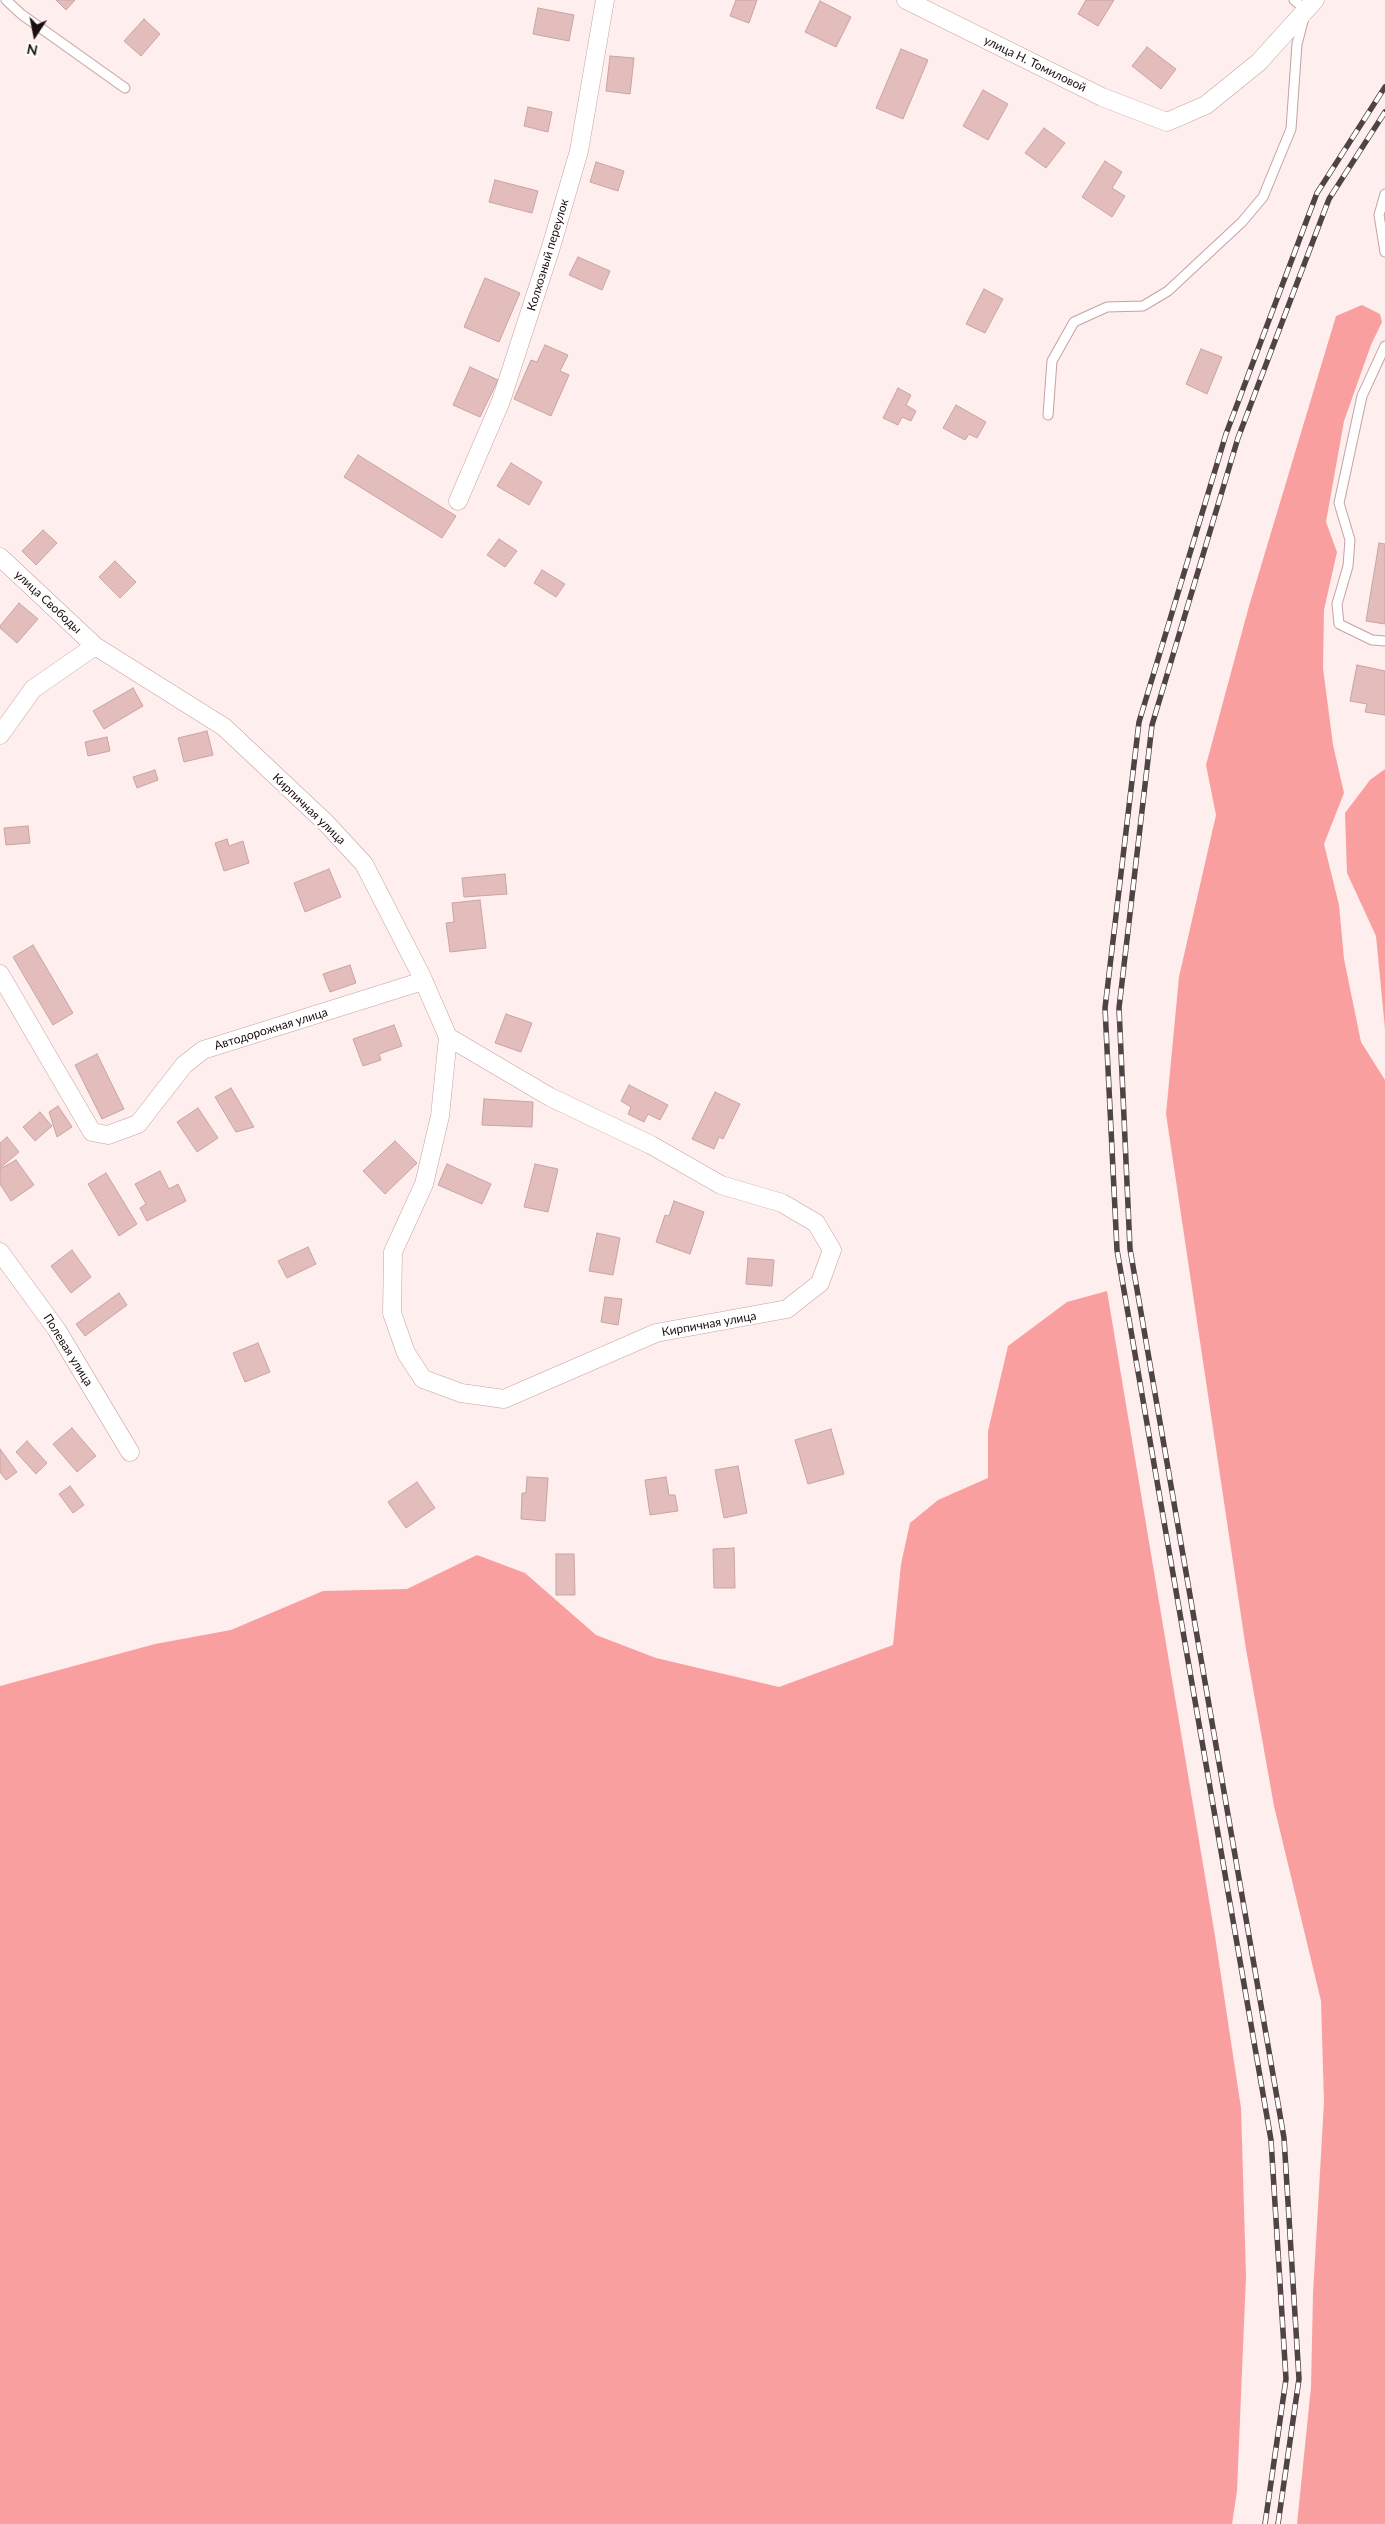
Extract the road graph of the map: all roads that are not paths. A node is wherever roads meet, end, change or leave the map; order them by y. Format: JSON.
{"nodes":[{"id":1,"x":6,"y":0,"type":"edge"},
{"id":2,"x":605,"y":0,"type":"edge"},
{"id":3,"x":906,"y":0,"type":"edge"},
{"id":4,"x":1305,"y":3,"type":"edge"},
{"id":5,"x":125,"y":88,"type":"dead end"},
{"id":6,"x":1385,"y":194,"type":"edge"},
{"id":7,"x":1385,"y":252,"type":"edge"},
{"id":8,"x":1385,"y":346,"type":"edge"},
{"id":9,"x":1048,"y":415,"type":"dead end"},
{"id":10,"x":458,"y":501,"type":"dead end"},
{"id":11,"x":0,"y":557,"type":"edge"},
{"id":12,"x":1385,"y":641,"type":"edge"},
{"id":13,"x":95,"y":646,"type":"junction"},
{"id":14,"x":0,"y":735,"type":"edge"},
{"id":15,"x":0,"y":974,"type":"edge"},
{"id":16,"x":423,"y":981,"type":"junction"},
{"id":17,"x":448,"y":1037,"type":"junction"},
{"id":18,"x":0,"y":1252,"type":"edge"},
{"id":19,"x":130,"y":1452,"type":"dead end"}],
"edges":[{"from":1,"to":5,"type":"lane"},
{"from":2,"to":10,"type":"street","name":"Колхозный переулок"},
{"from":3,"to":4,"type":"street","name":"улица Н. Томиловой"},
{"from":4,"to":9,"type":"lane"},
{"from":6,"to":7,"type":"lane"},
{"from":8,"to":12,"type":"lane"},
{"from":11,"to":13,"type":"street","name":"улица Свободы"},
{"from":13,"to":14,"type":"street"},
{"from":13,"to":16,"type":"street","name":"Кирпичная улица"},
{"from":15,"to":16,"type":"street","name":"Автодорожная улица"},
{"from":16,"to":17,"type":"street","name":"Кирпичная улица"},
{"from":17,"to":17,"type":"street","name":"Кирпичная улица"},
{"from":18,"to":19,"type":"street","name":"Полевая улица"}]}
